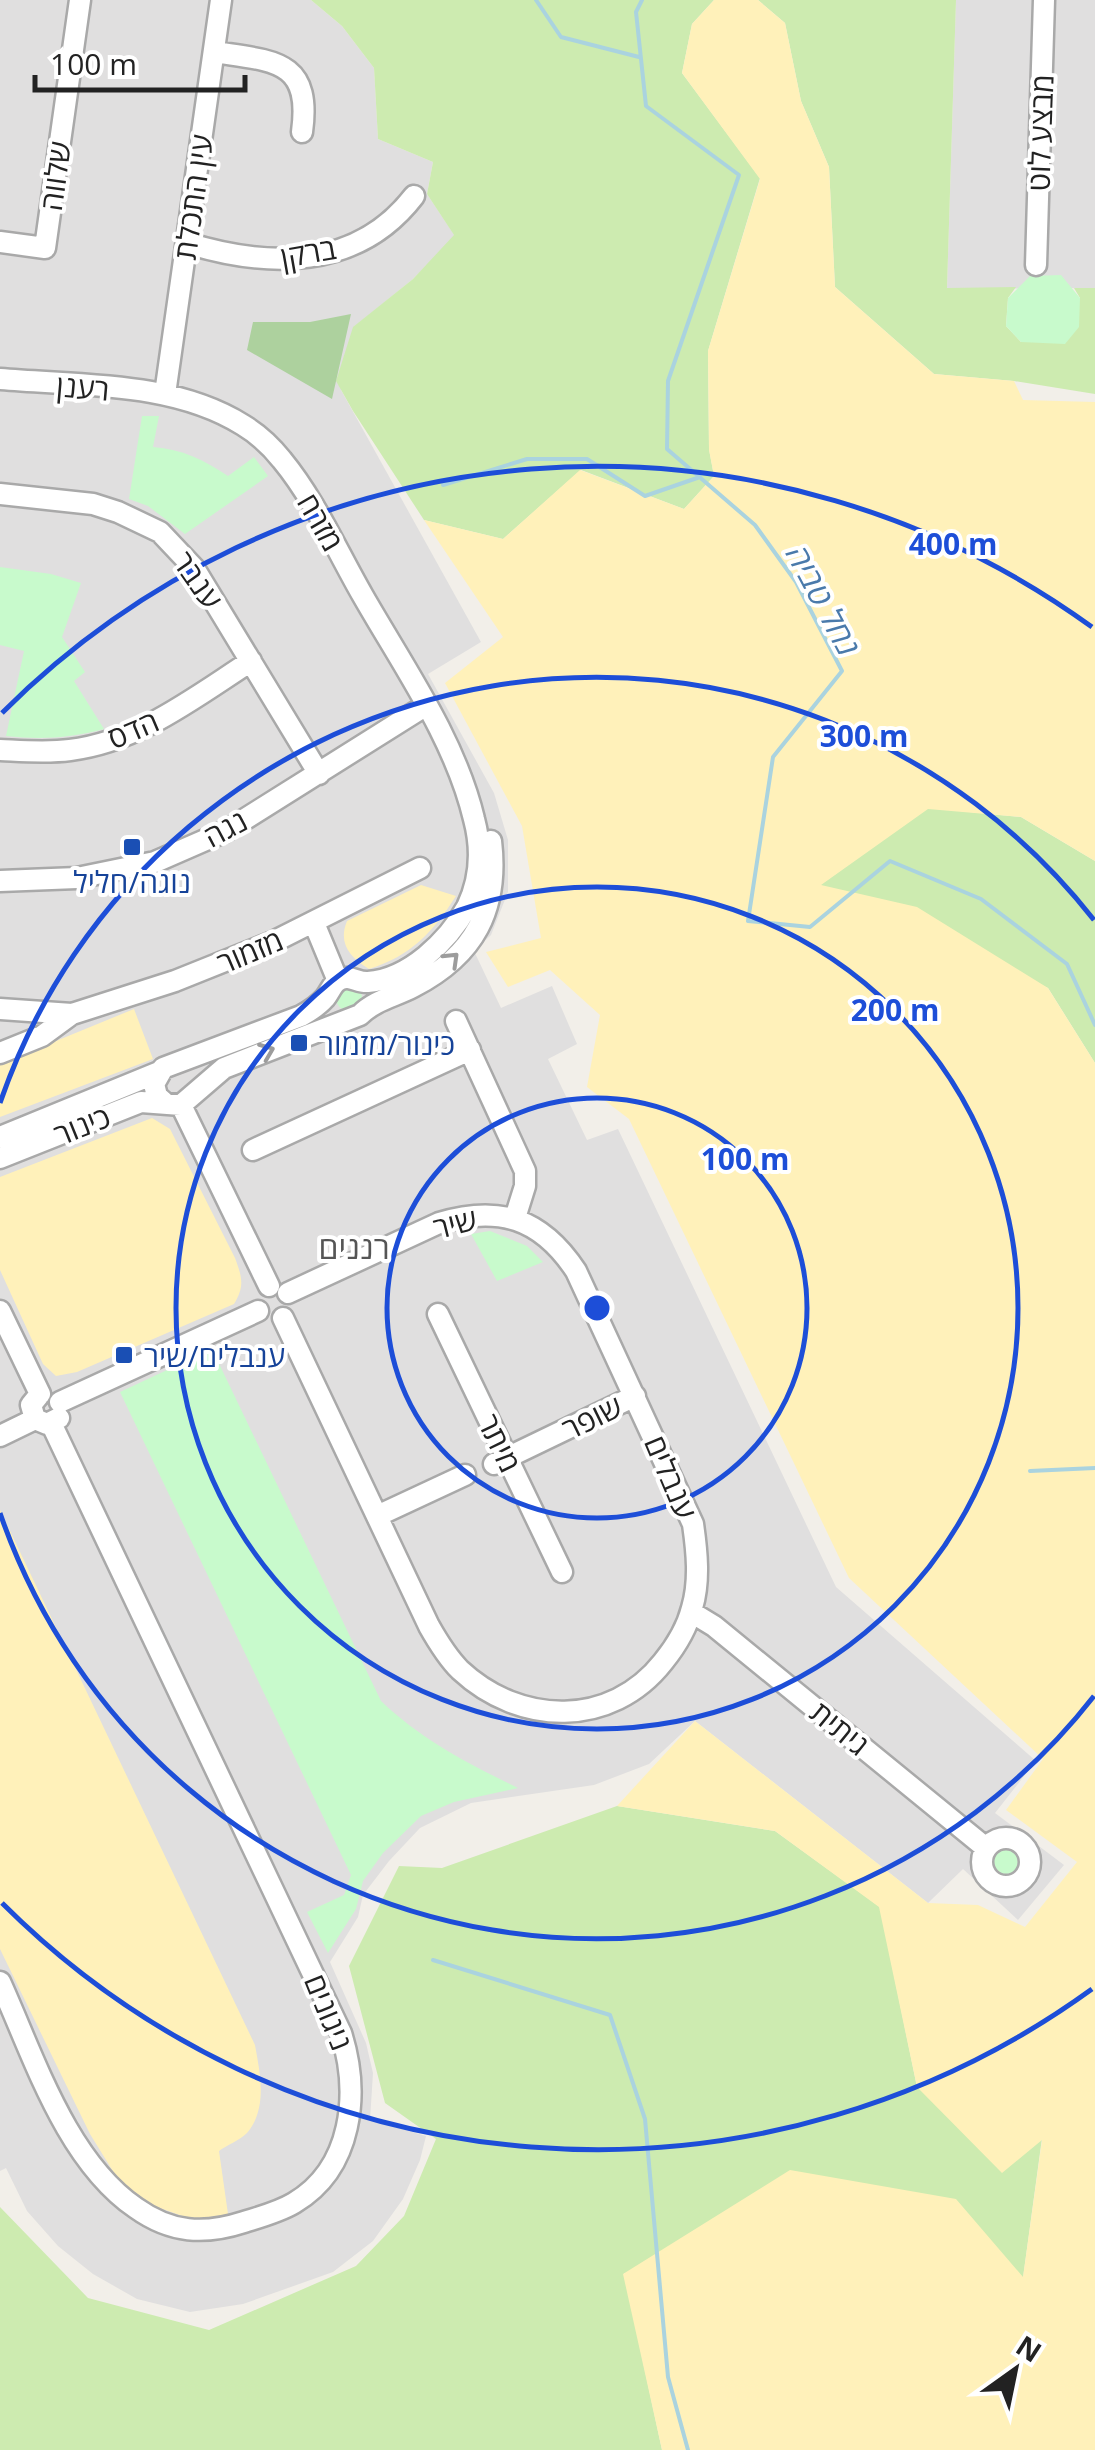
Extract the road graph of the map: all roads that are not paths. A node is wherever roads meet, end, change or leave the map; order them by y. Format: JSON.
{"nodes":[{"id":1,"x":80,"y":0,"type":"edge"},
{"id":2,"x":222,"y":0,"type":"edge"},
{"id":3,"x":1044,"y":0,"type":"edge"},
{"id":4,"x":214,"y":52,"type":"junction"},
{"id":5,"x":302,"y":132,"type":"dead end"},
{"id":6,"x":414,"y":196,"type":"dead end"},
{"id":7,"x":0,"y":242,"type":"edge"},
{"id":8,"x":187,"y":243,"type":"junction"},
{"id":9,"x":1036,"y":265,"type":"dead end"},
{"id":10,"x":0,"y":379,"type":"edge"},
{"id":11,"x":165,"y":394,"type":"junction"},
{"id":12,"x":0,"y":494,"type":"edge"},
{"id":13,"x":251,"y":661,"type":"junction"},
{"id":14,"x":425,"y":706,"type":"junction"},
{"id":15,"x":0,"y":750,"type":"edge"},
{"id":16,"x":319,"y":774,"type":"junction"},
{"id":17,"x":420,"y":868,"type":"dead end"},
{"id":18,"x":0,"y":880,"type":"edge"},
{"id":19,"x":314,"y":923,"type":"junction"},
{"id":20,"x":360,"y":981,"type":"junction"},
{"id":21,"x":334,"y":986,"type":"junction"},
{"id":22,"x":368,"y":1006,"type":"junction"},
{"id":23,"x":0,"y":1009,"type":"edge"},
{"id":24,"x":72,"y":1014,"type":"junction"},
{"id":25,"x":347,"y":1018,"type":"junction"},
{"id":26,"x":456,"y":1021,"type":"dead end"},
{"id":27,"x":470,"y":1050,"type":"junction"},
{"id":28,"x":0,"y":1054,"type":"edge"},
{"id":29,"x":167,"y":1069,"type":"junction"},
{"id":30,"x":180,"y":1101,"type":"junction"},
{"id":31,"x":0,"y":1137,"type":"edge"},
{"id":32,"x":253,"y":1150,"type":"dead end"},
{"id":33,"x":0,"y":1158,"type":"edge"},
{"id":34,"x":515,"y":1218,"type":"junction"},
{"id":35,"x":278,"y":1290,"type":"junction"},
{"id":36,"x":0,"y":1311,"type":"edge"},
{"id":37,"x":258,"y":1311,"type":"junction"},
{"id":38,"x":438,"y":1314,"type":"dead end"},
{"id":39,"x":282,"y":1318,"type":"junction"},
{"id":40,"x":635,"y":1396,"type":"junction"},
{"id":41,"x":50,"y":1398,"type":"junction"},
{"id":42,"x":43,"y":1421,"type":"junction"},
{"id":43,"x":0,"y":1436,"type":"edge"},
{"id":44,"x":501,"y":1460,"type":"junction"},
{"id":45,"x":465,"y":1476,"type":"dead end"},
{"id":46,"x":377,"y":1516,"type":"junction"},
{"id":47,"x":562,"y":1572,"type":"dead end"},
{"id":48,"x":691,"y":1612,"type":"junction"},
{"id":49,"x":986,"y":1848,"type":"dead end"},
{"id":50,"x":0,"y":1982,"type":"edge"}],
"edges":[{"from":1,"to":7,"type":"street","name":"שלווה"},
{"from":2,"to":4,"type":"street","name":"עין התכלת"},
{"from":3,"to":9,"type":"street","name":"מבצע לוט"},
{"from":4,"to":5,"type":"street"},
{"from":4,"to":8,"type":"street","name":"עין התכלת"},
{"from":6,"to":8,"type":"street","name":"ברקן"},
{"from":8,"to":11,"type":"street","name":"עין התכלת"},
{"from":10,"to":11,"type":"street","name":"רענן"},
{"from":11,"to":14,"type":"street","name":"מזרח"},
{"from":12,"to":13,"type":"street","name":"ענבר"},
{"from":13,"to":15,"type":"street","name":"הדס"},
{"from":13,"to":16,"type":"street","name":"ענבר"},
{"from":14,"to":16,"type":"street","name":"נגה"},
{"from":14,"to":20,"type":"street","name":"מזרח"},
{"from":22,"to":14,"type":"street","name":"מזרח","one_way":true},
{"from":16,"to":18,"type":"street","name":"נגה"},
{"from":17,"to":19,"type":"street","name":"מזמור"},
{"from":19,"to":21,"type":"street"},
{"from":19,"to":24,"type":"street","name":"מזמור"},
{"from":20,"to":21,"type":"street"},
{"from":20,"to":22,"type":"street"},
{"from":21,"to":25,"type":"street"},
{"from":21,"to":29,"type":"street","name":"כינור"},
{"from":22,"to":25,"type":"street"},
{"from":23,"to":24,"type":"street","name":"מזמור"},
{"from":24,"to":28,"type":"street","name":"מזמור"},
{"from":30,"to":25,"type":"street","name":"כינור","one_way":true},
{"from":26,"to":27,"type":"street"},
{"from":27,"to":32,"type":"street"},
{"from":27,"to":34,"type":"street"},
{"from":29,"to":30,"type":"street"},
{"from":29,"to":30,"type":"street"},
{"from":29,"to":31,"type":"street","name":"כינור"},
{"from":30,"to":33,"type":"street","name":"כינור"},
{"from":30,"to":35,"type":"street"},
{"from":34,"to":35,"type":"street","name":"שיר"},
{"from":34,"to":40,"type":"street","name":"ענבלים"},
{"from":35,"to":37,"type":"street"},
{"from":35,"to":39,"type":"street"},
{"from":36,"to":41,"type":"street"},
{"from":37,"to":39,"type":"street"},
{"from":37,"to":41,"type":"street"},
{"from":38,"to":44,"type":"street","name":"מיתר"},
{"from":39,"to":46,"type":"street","name":"ענבלים"},
{"from":40,"to":44,"type":"street","name":"שופר"},
{"from":40,"to":48,"type":"street","name":"ענבלים"},
{"from":41,"to":42,"type":"street"},
{"from":42,"to":43,"type":"street"},
{"from":42,"to":50,"type":"street","name":"ניגונים"},
{"from":44,"to":47,"type":"street","name":"מיתר"},
{"from":45,"to":46,"type":"street"},
{"from":46,"to":48,"type":"street","name":"ענבלים"},
{"from":48,"to":49,"type":"street","name":"גיתית"}]}
